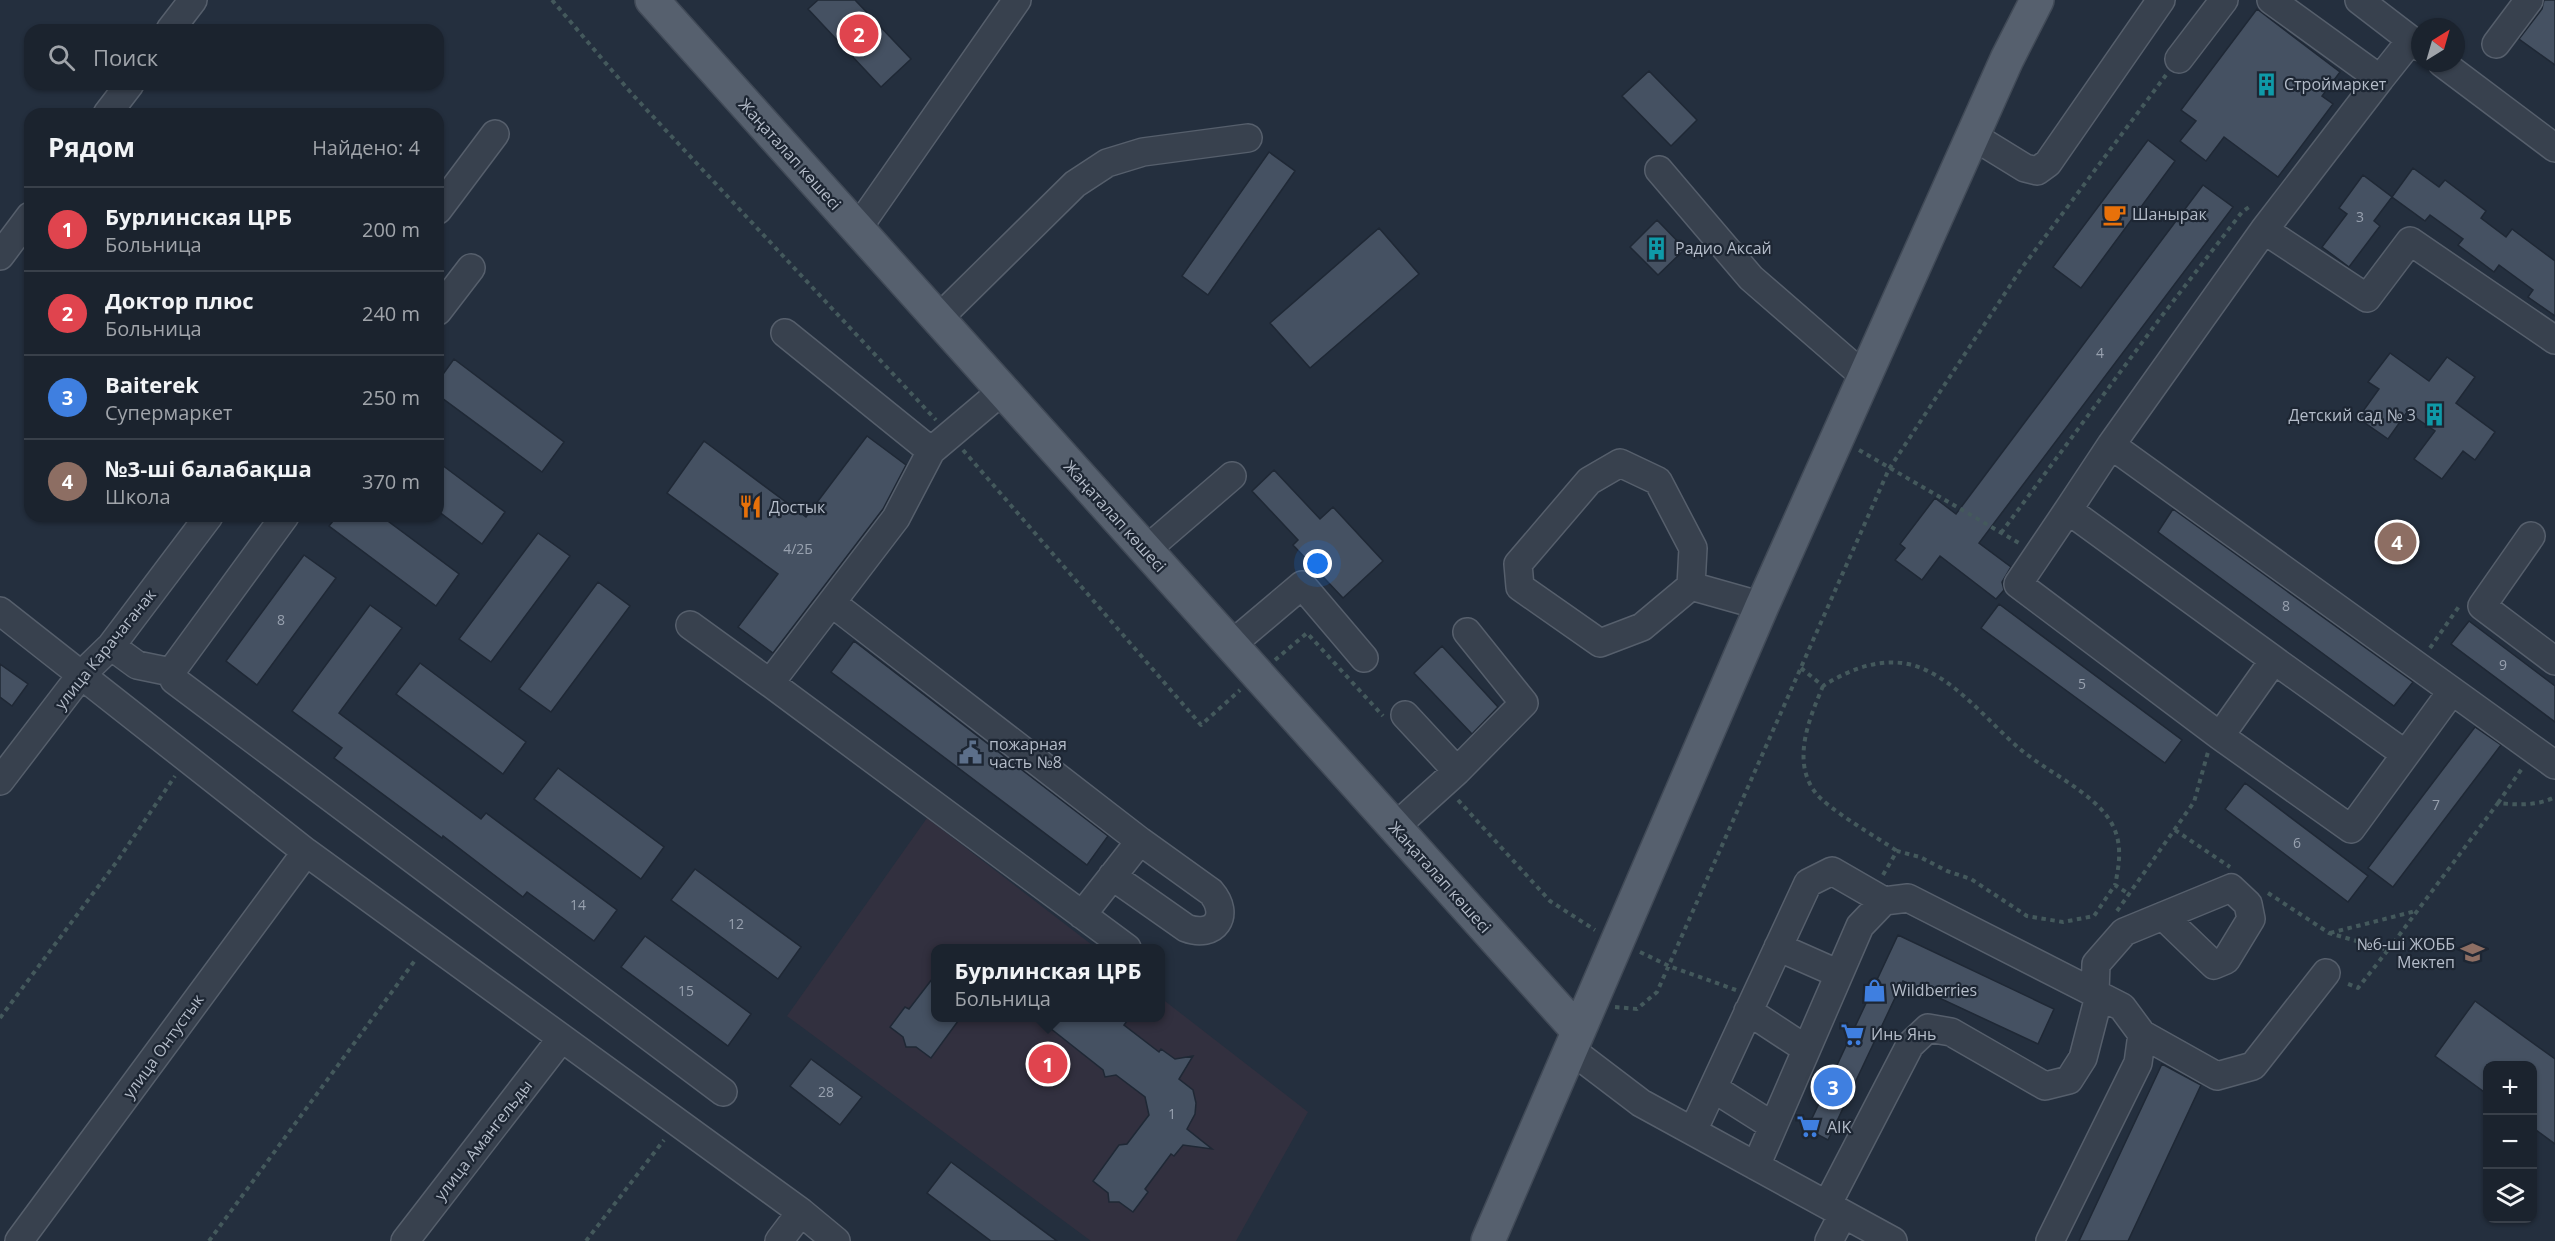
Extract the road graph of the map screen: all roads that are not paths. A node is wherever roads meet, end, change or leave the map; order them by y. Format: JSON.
{"nodes":[{"id":1,"x":193,"y":0,"type":"edge"},
{"id":2,"x":652,"y":0,"type":"edge"},
{"id":3,"x":1017,"y":0,"type":"edge"},
{"id":4,"x":2037,"y":0,"type":"edge"},
{"id":5,"x":2161,"y":0,"type":"edge"},
{"id":6,"x":2224,"y":0,"type":"edge"},
{"id":7,"x":2271,"y":0,"type":"edge"},
{"id":8,"x":2359,"y":0,"type":"edge"},
{"id":9,"x":2529,"y":0,"type":"edge"},
{"id":10,"x":175,"y":24,"type":"edge"},
{"id":11,"x":2411,"y":40,"type":"edge"},
{"id":12,"x":2496,"y":44,"type":"dead end"},
{"id":13,"x":2411,"y":47,"type":"edge"},
{"id":14,"x":2179,"y":59,"type":"road end"},
{"id":15,"x":2454,"y":72,"type":"edge"},
{"id":16,"x":2380,"y":79,"type":"junction"},
{"id":17,"x":125,"y":90,"type":"edge"},
{"id":18,"x":112,"y":108,"type":"edge"},
{"id":19,"x":495,"y":134,"type":"dead end"},
{"id":20,"x":1972,"y":136,"type":"junction"},
{"id":21,"x":1248,"y":138,"type":"dead end"},
{"id":22,"x":2555,"y":148,"type":"edge"},
{"id":23,"x":1659,"y":170,"type":"dead end"},
{"id":24,"x":444,"y":202,"type":"edge"},
{"id":25,"x":24,"y":224,"type":"edge"},
{"id":26,"x":858,"y":228,"type":"junction"},
{"id":27,"x":2264,"y":230,"type":"junction"},
{"id":28,"x":0,"y":256,"type":"edge"},
{"id":29,"x":471,"y":268,"type":"dead end"},
{"id":30,"x":444,"y":303,"type":"edge"},
{"id":31,"x":938,"y":319,"type":"junction"},
{"id":32,"x":785,"y":333,"type":"dead end"},
{"id":33,"x":2555,"y":340,"type":"edge"},
{"id":34,"x":1865,"y":377,"type":"junction"},
{"id":35,"x":1002,"y":392,"type":"junction"},
{"id":36,"x":2111,"y":445,"type":"junction"},
{"id":37,"x":930,"y":451,"type":"junction"},
{"id":38,"x":1232,"y":476,"type":"dead end"},
{"id":39,"x":2068,"y":510,"type":"junction"},
{"id":40,"x":204,"y":522,"type":"edge"},
{"id":41,"x":281,"y":522,"type":"edge"},
{"id":42,"x":2532,"y":536,"type":"dead end"},
{"id":43,"x":1146,"y":550,"type":"junction"},
{"id":44,"x":1691,"y":586,"type":"junction"},
{"id":45,"x":832,"y":603,"type":"junction"},
{"id":46,"x":1762,"y":606,"type":"junction"},
{"id":47,"x":0,"y":611,"type":"edge"},
{"id":48,"x":690,"y":625,"type":"dead end"},
{"id":49,"x":1467,"y":632,"type":"dead end"},
{"id":50,"x":1232,"y":645,"type":"junction"},
{"id":51,"x":111,"y":646,"type":"junction"},
{"id":52,"x":1364,"y":658,"type":"dead end"},
{"id":53,"x":2274,"y":660,"type":"junction"},
{"id":54,"x":2555,"y":661,"type":"edge"},
{"id":55,"x":171,"y":672,"type":"junction"},
{"id":56,"x":81,"y":675,"type":"junction"},
{"id":57,"x":770,"y":683,"type":"junction"},
{"id":58,"x":2452,"y":691,"type":"junction"},
{"id":59,"x":1405,"y":716,"type":"dead end"},
{"id":60,"x":2217,"y":734,"type":"junction"},
{"id":61,"x":2405,"y":754,"type":"junction"},
{"id":62,"x":2545,"y":758,"type":"edge"},
{"id":63,"x":1457,"y":771,"type":"junction"},
{"id":64,"x":0,"y":781,"type":"edge"},
{"id":65,"x":1395,"y":826,"type":"junction"},
{"id":66,"x":1140,"y":841,"type":"junction"},
{"id":67,"x":306,"y":852,"type":"junction"},
{"id":68,"x":1112,"y":876,"type":"junction"},
{"id":69,"x":1878,"y":897,"type":"junction"},
{"id":70,"x":1082,"y":915,"type":"junction"},
{"id":71,"x":2163,"y":916,"type":"dead end"},
{"id":72,"x":1122,"y":944,"type":"edge"},
{"id":73,"x":1778,"y":947,"type":"junction"},
{"id":74,"x":1839,"y":974,"type":"junction"},
{"id":75,"x":2326,"y":974,"type":"road end"},
{"id":76,"x":2097,"y":994,"type":"junction"},
{"id":77,"x":1748,"y":1011,"type":"junction"},
{"id":78,"x":1580,"y":1028,"type":"junction"},
{"id":79,"x":2142,"y":1034,"type":"junction"},
{"id":80,"x":561,"y":1039,"type":"junction"},
{"id":81,"x":1806,"y":1049,"type":"junction"},
{"id":82,"x":1713,"y":1088,"type":"junction"},
{"id":83,"x":723,"y":1092,"type":"dead end"},
{"id":84,"x":1773,"y":1126,"type":"junction"},
{"id":85,"x":1693,"y":1131,"type":"junction"},
{"id":86,"x":1756,"y":1166,"type":"junction"},
{"id":87,"x":1835,"y":1209,"type":"junction"},
{"id":88,"x":801,"y":1212,"type":"junction"},
{"id":89,"x":19,"y":1241,"type":"edge"},
{"id":90,"x":405,"y":1241,"type":"edge"},
{"id":91,"x":779,"y":1241,"type":"edge"},
{"id":92,"x":836,"y":1241,"type":"edge"},
{"id":93,"x":1488,"y":1241,"type":"edge"},
{"id":94,"x":1829,"y":1241,"type":"edge"},
{"id":95,"x":1893,"y":1241,"type":"edge"},
{"id":96,"x":2050,"y":1241,"type":"edge"}],
"edges":[{"from":1,"to":10,"type":"street"},
{"from":2,"to":26,"type":"main road","name":"Жаңаталап көшесі"},
{"from":3,"to":26,"type":"street"},
{"from":4,"to":20,"type":"main road"},
{"from":5,"to":20,"type":"street"},
{"from":6,"to":14,"type":"street"},
{"from":7,"to":16,"type":"street"},
{"from":8,"to":11,"type":"street"},
{"from":9,"to":12,"type":"street"},
{"from":13,"to":16,"type":"street"},
{"from":15,"to":22,"type":"street"},
{"from":16,"to":27,"type":"street"},
{"from":17,"to":18,"type":"street"},
{"from":19,"to":24,"type":"street"},
{"from":20,"to":34,"type":"main road"},
{"from":21,"to":31,"type":"street"},
{"from":23,"to":34,"type":"street"},
{"from":25,"to":28,"type":"street"},
{"from":26,"to":31,"type":"main road","name":"Жаңаталап көшесі"},
{"from":27,"to":33,"type":"street"},
{"from":27,"to":36,"type":"street"},
{"from":29,"to":30,"type":"street"},
{"from":31,"to":35,"type":"main road","name":"Жаңаталап көшесі"},
{"from":32,"to":37,"type":"street"},
{"from":34,"to":46,"type":"main road"},
{"from":35,"to":37,"type":"street"},
{"from":35,"to":43,"type":"main road","name":"Жаңаталап көшесі"},
{"from":36,"to":39,"type":"street"},
{"from":36,"to":58,"type":"street"},
{"from":37,"to":45,"type":"street"},
{"from":38,"to":43,"type":"street"},
{"from":39,"to":53,"type":"street"},
{"from":39,"to":60,"type":"street"},
{"from":40,"to":51,"type":"street","name":"улица Карачаганак"},
{"from":41,"to":55,"type":"street"},
{"from":42,"to":54,"type":"street"},
{"from":43,"to":50,"type":"main road","name":"Жаңаталап көшесі"},
{"from":44,"to":44,"type":"street"},
{"from":44,"to":46,"type":"street"},
{"from":45,"to":57,"type":"street"},
{"from":45,"to":66,"type":"street"},
{"from":46,"to":78,"type":"main road"},
{"from":47,"to":56,"type":"street"},
{"from":48,"to":57,"type":"street"},
{"from":49,"to":63,"type":"street"},
{"from":50,"to":52,"type":"street"},
{"from":50,"to":65,"type":"main road","name":"Жаңаталап көшесі"},
{"from":51,"to":55,"type":"street"},
{"from":51,"to":56,"type":"street","name":"улица Карачаганак"},
{"from":53,"to":60,"type":"street"},
{"from":53,"to":61,"type":"street"},
{"from":55,"to":83,"type":"street"},
{"from":56,"to":64,"type":"street","name":"улица Карачаганак"},
{"from":56,"to":67,"type":"street"},
{"from":57,"to":70,"type":"street"},
{"from":58,"to":61,"type":"street"},
{"from":58,"to":62,"type":"street"},
{"from":59,"to":63,"type":"street"},
{"from":60,"to":61,"type":"street"},
{"from":63,"to":65,"type":"street"},
{"from":65,"to":78,"type":"main road","name":"Жаңаталап көшесі"},
{"from":66,"to":68,"type":"street"},
{"from":66,"to":68,"type":"street"},
{"from":67,"to":80,"type":"street"},
{"from":67,"to":89,"type":"street","name":"улица Онтустык"},
{"from":68,"to":70,"type":"street"},
{"from":69,"to":73,"type":"street"},
{"from":69,"to":74,"type":"street"},
{"from":69,"to":76,"type":"street"},
{"from":70,"to":72,"type":"street"},
{"from":71,"to":76,"type":"street"},
{"from":73,"to":74,"type":"street"},
{"from":73,"to":77,"type":"street"},
{"from":74,"to":81,"type":"street"},
{"from":75,"to":79,"type":"street"},
{"from":76,"to":79,"type":"street"},
{"from":76,"to":87,"type":"street"},
{"from":77,"to":81,"type":"street"},
{"from":77,"to":82,"type":"street"},
{"from":78,"to":85,"type":"street"},
{"from":78,"to":93,"type":"main road"},
{"from":79,"to":96,"type":"street"},
{"from":80,"to":88,"type":"street"},
{"from":80,"to":90,"type":"street","name":"улица Амангельды"},
{"from":81,"to":84,"type":"street"},
{"from":82,"to":84,"type":"street"},
{"from":82,"to":85,"type":"street"},
{"from":84,"to":86,"type":"street"},
{"from":85,"to":86,"type":"street"},
{"from":86,"to":87,"type":"street"},
{"from":87,"to":94,"type":"street"},
{"from":87,"to":95,"type":"street"},
{"from":88,"to":91,"type":"street"},
{"from":88,"to":92,"type":"street"}]}
